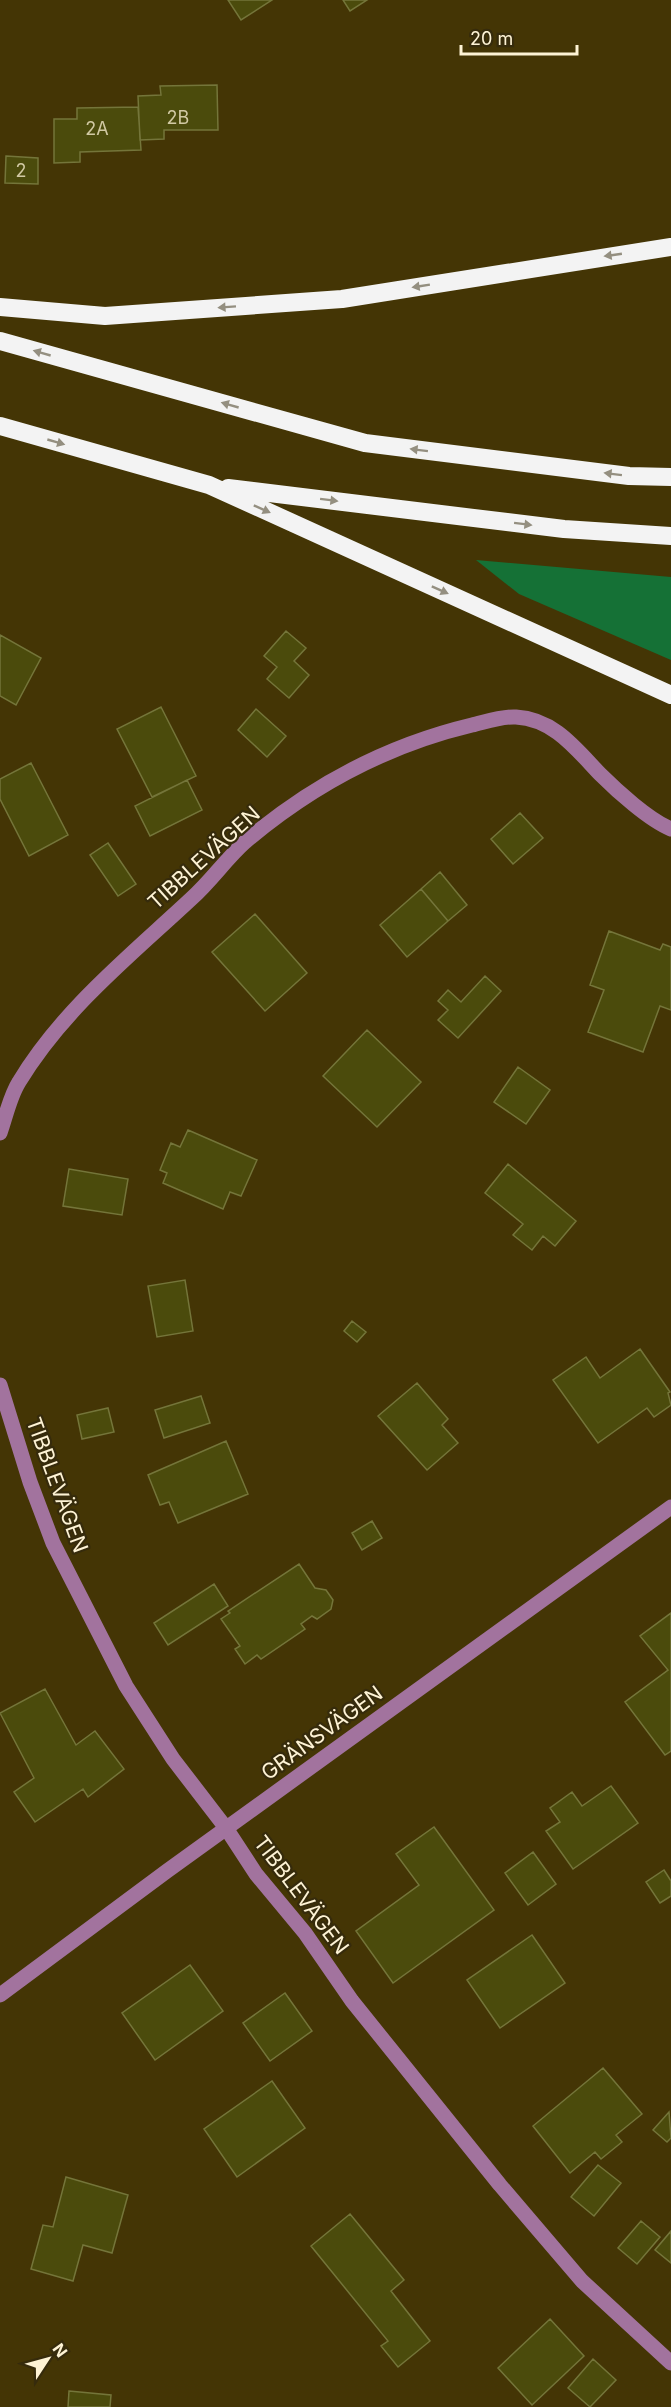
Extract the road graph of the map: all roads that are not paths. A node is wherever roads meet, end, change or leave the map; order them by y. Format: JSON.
{"nodes":[{"id":1,"x":671,"y":247,"type":"edge"},
{"id":2,"x":0,"y":307,"type":"edge"},
{"id":3,"x":0,"y":341,"type":"edge"},
{"id":4,"x":0,"y":426,"type":"edge"},
{"id":5,"x":671,"y":477,"type":"edge"},
{"id":6,"x":209,"y":485,"type":"junction"},
{"id":7,"x":671,"y":536,"type":"edge"},
{"id":8,"x":671,"y":695,"type":"edge"},
{"id":9,"x":671,"y":830,"type":"edge"},
{"id":10,"x":0,"y":1133,"type":"edge"},
{"id":11,"x":0,"y":1385,"type":"edge"},
{"id":12,"x":671,"y":1507,"type":"edge"},
{"id":13,"x":226,"y":1828,"type":"junction"},
{"id":14,"x":0,"y":1995,"type":"edge"},
{"id":15,"x":671,"y":2363,"type":"edge"}],
"edges":[{"from":1,"to":2,"type":"highway","one_way":true},
{"from":5,"to":3,"type":"highway","one_way":true},
{"from":4,"to":6,"type":"highway","one_way":true},
{"from":6,"to":7,"type":"highway","one_way":true},
{"from":6,"to":8,"type":"highway","one_way":true},
{"from":9,"to":10,"type":"street","name":"TIBBLEVÄGEN"},
{"from":11,"to":13,"type":"street","name":"TIBBLEVÄGEN"},
{"from":12,"to":13,"type":"street","name":"GRÄNSVÄGEN"},
{"from":13,"to":14,"type":"street","name":"GRÄNSVÄGEN"},
{"from":13,"to":15,"type":"street","name":"TIBBLEVÄGEN"}]}
